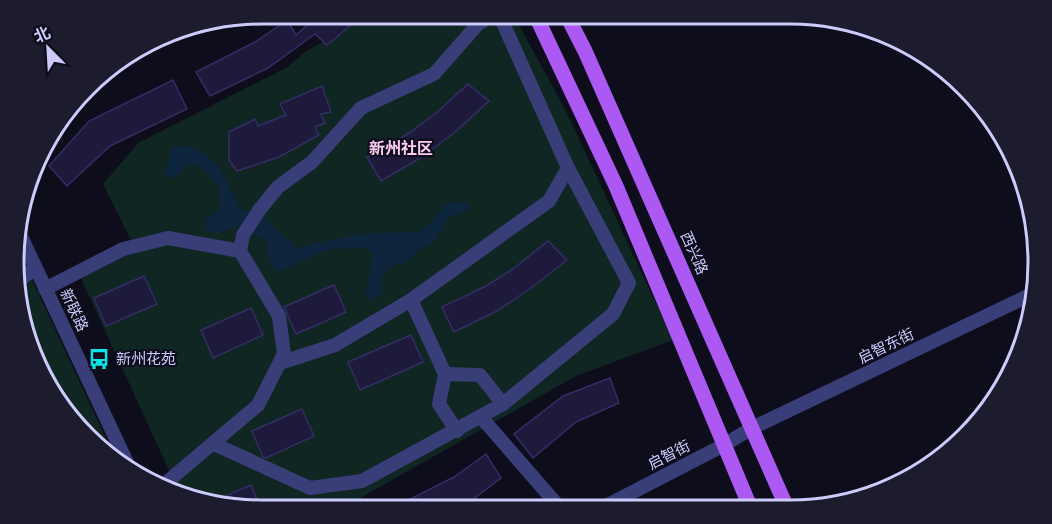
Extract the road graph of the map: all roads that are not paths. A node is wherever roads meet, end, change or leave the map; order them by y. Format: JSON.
{"nodes":[{"id":1,"x":478,"y":24,"type":"edge"},
{"id":2,"x":503,"y":24,"type":"edge"},
{"id":3,"x":540,"y":24,"type":"edge"},
{"id":4,"x":571,"y":24,"type":"edge"},
{"id":5,"x":568,"y":168,"type":"junction"},
{"id":6,"x":25,"y":245,"type":"edge"},
{"id":7,"x":240,"y":251,"type":"junction"},
{"id":8,"x":35,"y":266,"type":"junction"},
{"id":9,"x":25,"y":276,"type":"edge"},
{"id":10,"x":45,"y":289,"type":"junction"},
{"id":11,"x":1025,"y":297,"type":"edge"},
{"id":12,"x":411,"y":300,"type":"junction"},
{"id":13,"x":280,"y":363,"type":"junction"},
{"id":14,"x":445,"y":374,"type":"junction"},
{"id":15,"x":503,"y":404,"type":"junction"},
{"id":16,"x":481,"y":417,"type":"junction"},
{"id":17,"x":752,"y":428,"type":"junction"},
{"id":18,"x":457,"y":431,"type":"junction"},
{"id":19,"x":214,"y":444,"type":"junction"},
{"id":20,"x":724,"y":445,"type":"junction"},
{"id":21,"x":124,"y":456,"type":"edge"},
{"id":22,"x":169,"y":481,"type":"edge"},
{"id":23,"x":553,"y":500,"type":"edge"},
{"id":24,"x":617,"y":500,"type":"edge"},
{"id":25,"x":748,"y":500,"type":"edge"},
{"id":26,"x":784,"y":500,"type":"edge"}],
"edges":[{"from":1,"to":7,"type":"street"},
{"from":2,"to":5,"type":"street"},
{"from":3,"to":20,"type":"main road"},
{"from":4,"to":17,"type":"main road","name":"西兴路"},
{"from":5,"to":12,"type":"street"},
{"from":5,"to":15,"type":"street"},
{"from":6,"to":8,"type":"street","name":"新联路"},
{"from":7,"to":10,"type":"street"},
{"from":7,"to":13,"type":"street"},
{"from":8,"to":9,"type":"street"},
{"from":8,"to":10,"type":"street","name":"新联路"},
{"from":10,"to":21,"type":"street","name":"新联路"},
{"from":11,"to":17,"type":"street","name":"启智东街"},
{"from":12,"to":13,"type":"street"},
{"from":12,"to":14,"type":"street"},
{"from":13,"to":19,"type":"street"},
{"from":14,"to":15,"type":"street"},
{"from":14,"to":18,"type":"street"},
{"from":15,"to":16,"type":"street"},
{"from":16,"to":18,"type":"street"},
{"from":16,"to":23,"type":"street"},
{"from":17,"to":20,"type":"street","name":"启智街"},
{"from":17,"to":26,"type":"main road","name":"西兴路"},
{"from":18,"to":19,"type":"street"},
{"from":19,"to":22,"type":"street"},
{"from":20,"to":24,"type":"street","name":"启智街"},
{"from":20,"to":25,"type":"main road"}]}
